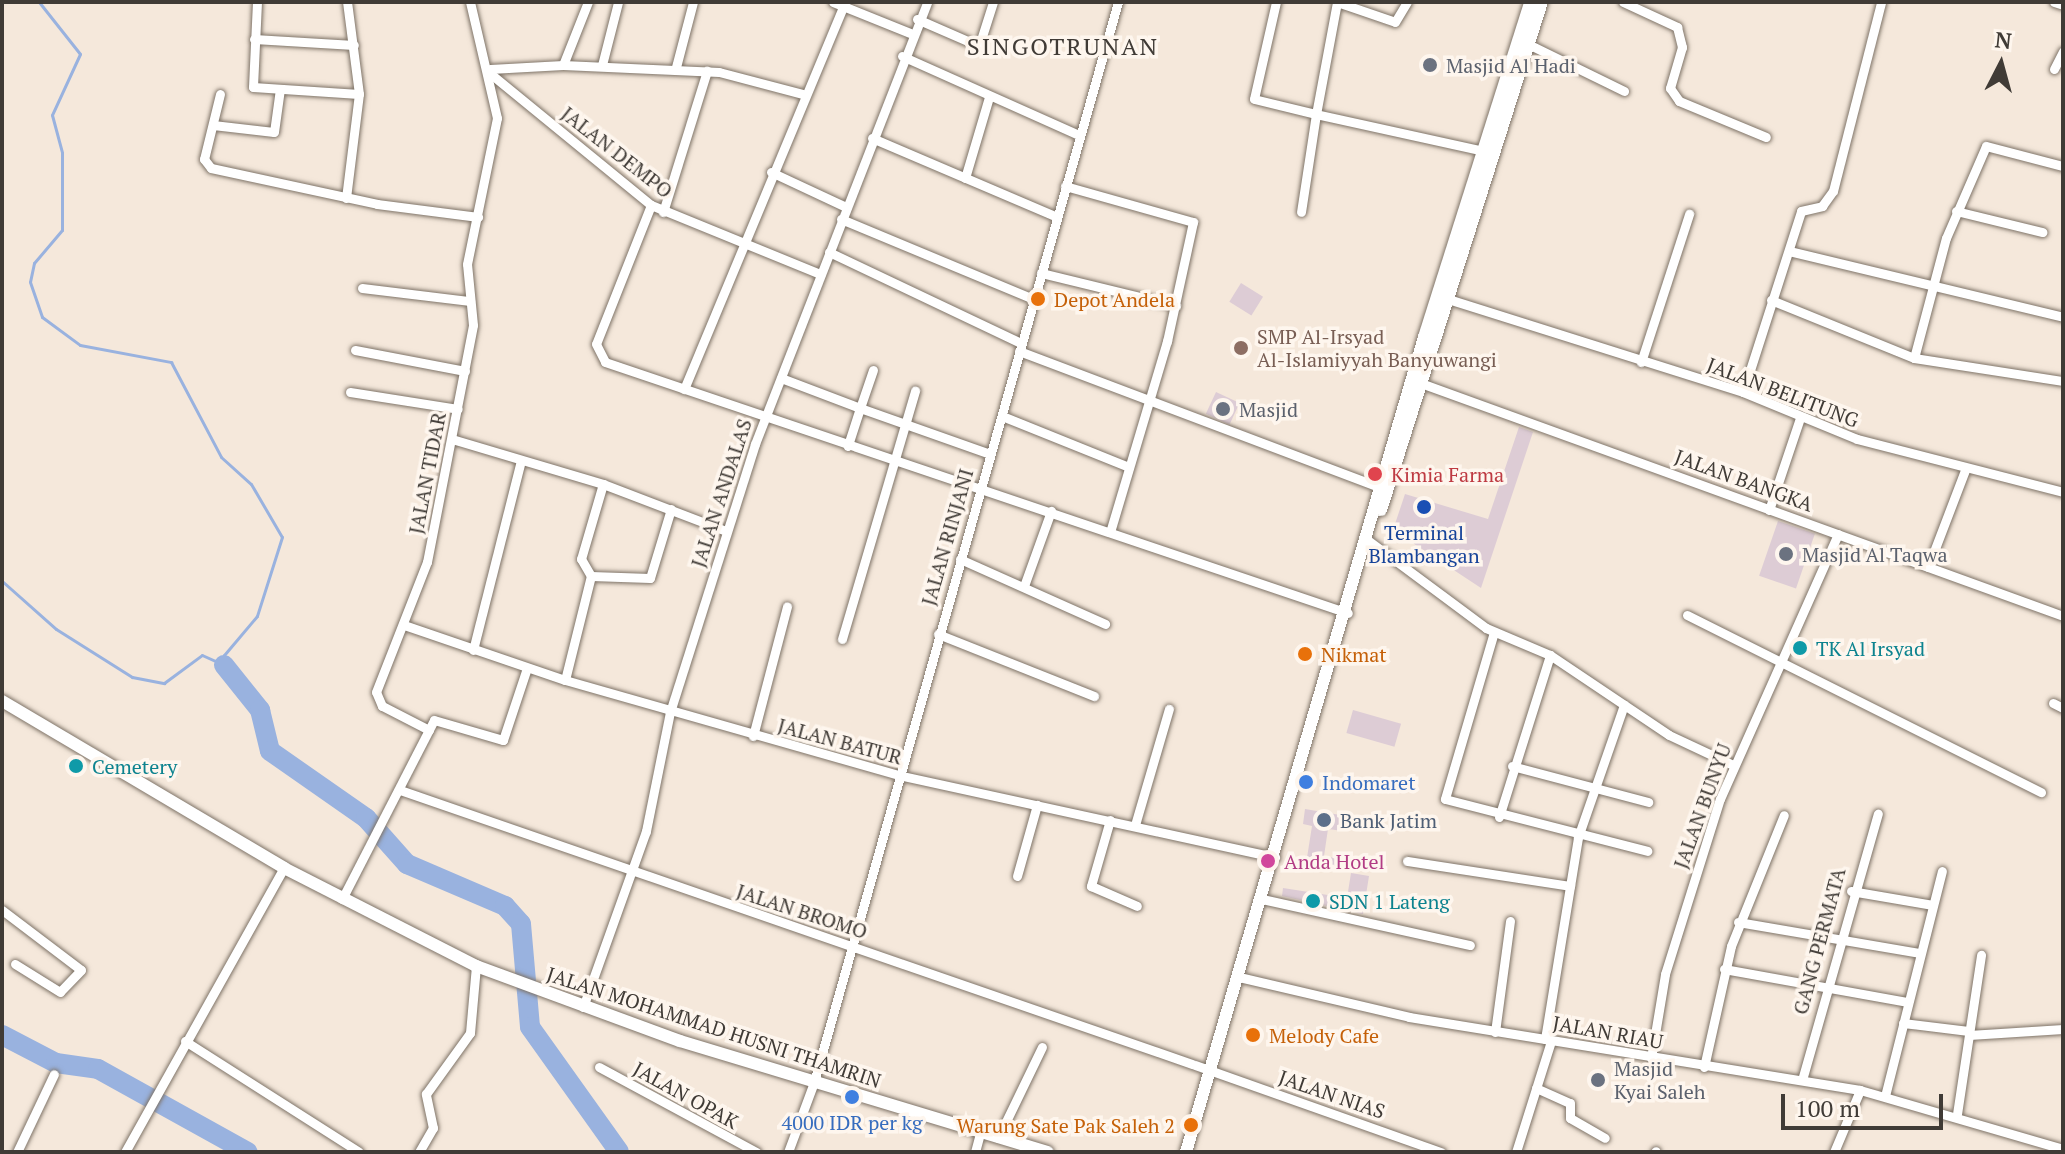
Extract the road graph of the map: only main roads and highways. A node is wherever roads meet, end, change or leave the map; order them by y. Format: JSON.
{"nodes":[{"id":1,"x":1530,"y":2,"type":"edge"},
{"id":2,"x":1542,"y":2,"type":"edge"},
{"id":3,"x":1529,"y":22,"type":"junction"},
{"id":4,"x":1417,"y":382,"type":"junction"},
{"id":5,"x":1377,"y":516,"type":"junction"},
{"id":6,"x":2,"y":701,"type":"edge"},
{"id":7,"x":1048,"y":1152,"type":"edge"},
{"id":8,"x":1186,"y":1152,"type":"edge"}],
"edges":[{"from":1,"to":3,"type":"main road"},
{"from":2,"to":3,"type":"main road"},
{"from":3,"to":4,"type":"main road"},
{"from":3,"to":4,"type":"main road"},
{"from":4,"to":5,"type":"main road"},
{"from":4,"to":5,"type":"main road"},
{"from":5,"to":8,"type":"main road"},
{"from":6,"to":7,"type":"main road","name":"JALAN MOHAMMAD HUSNI THAMRIN"}]}
